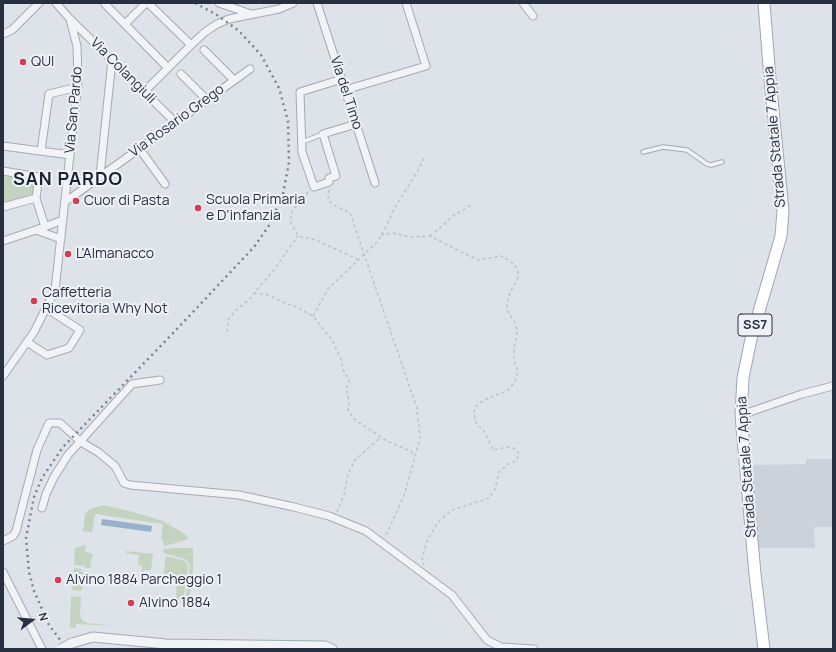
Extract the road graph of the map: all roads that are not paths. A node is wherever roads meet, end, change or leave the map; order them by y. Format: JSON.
{"nodes":[{"id":1,"x":40,"y":3,"type":"edge"},
{"id":2,"x":56,"y":3,"type":"edge"},
{"id":3,"x":105,"y":3,"type":"edge"},
{"id":4,"x":147,"y":3,"type":"edge"},
{"id":5,"x":293,"y":3,"type":"edge"},
{"id":6,"x":317,"y":3,"type":"edge"},
{"id":7,"x":406,"y":3,"type":"edge"},
{"id":8,"x":523,"y":3,"type":"edge"},
{"id":9,"x":764,"y":3,"type":"edge"},
{"id":10,"x":222,"y":4,"type":"edge"},
{"id":11,"x":278,"y":6,"type":"edge"},
{"id":12,"x":251,"y":14,"type":"junction"},
{"id":13,"x":533,"y":16,"type":"dead end"},
{"id":14,"x":70,"y":19,"type":"junction"},
{"id":15,"x":125,"y":24,"type":"junction"},
{"id":16,"x":3,"y":34,"type":"edge"},
{"id":17,"x":191,"y":45,"type":"junction"},
{"id":18,"x":204,"y":50,"type":"dead end"},
{"id":19,"x":112,"y":60,"type":"junction"},
{"id":20,"x":168,"y":68,"type":"junction"},
{"id":21,"x":250,"y":69,"type":"dead end"},
{"id":22,"x":181,"y":74,"type":"dead end"},
{"id":23,"x":342,"y":79,"type":"junction"},
{"id":24,"x":234,"y":80,"type":"junction"},
{"id":25,"x":78,"y":87,"type":"junction"},
{"id":26,"x":345,"y":90,"type":"junction"},
{"id":27,"x":144,"y":92,"type":"junction"},
{"id":28,"x":207,"y":100,"type":"junction"},
{"id":29,"x":176,"y":122,"type":"junction"},
{"id":30,"x":356,"y":124,"type":"junction"},
{"id":31,"x":324,"y":134,"type":"junction"},
{"id":32,"x":302,"y":142,"type":"junction"},
{"id":33,"x":3,"y":146,"type":"edge"},
{"id":34,"x":139,"y":148,"type":"junction"},
{"id":35,"x":41,"y":151,"type":"junction"},
{"id":36,"x":642,"y":152,"type":"dead end"},
{"id":37,"x":70,"y":155,"type":"junction"},
{"id":38,"x":722,"y":162,"type":"dead end"},
{"id":39,"x":3,"y":171,"type":"edge"},
{"id":40,"x":100,"y":176,"type":"junction"},
{"id":41,"x":165,"y":184,"type":"dead end"},
{"id":42,"x":375,"y":184,"type":"dead end"},
{"id":43,"x":36,"y":198,"type":"junction"},
{"id":44,"x":65,"y":202,"type":"junction"},
{"id":45,"x":3,"y":207,"type":"edge"},
{"id":46,"x":63,"y":220,"type":"junction"},
{"id":47,"x":45,"y":227,"type":"junction"},
{"id":48,"x":36,"y":230,"type":"junction"},
{"id":49,"x":61,"y":239,"type":"junction"},
{"id":50,"x":3,"y":241,"type":"edge"},
{"id":51,"x":46,"y":308,"type":"junction"},
{"id":52,"x":27,"y":342,"type":"junction"},
{"id":53,"x":3,"y":362,"type":"edge"},
{"id":54,"x":10,"y":366,"type":"junction"},
{"id":55,"x":3,"y":376,"type":"edge"},
{"id":56,"x":160,"y":380,"type":"dead end"},
{"id":57,"x":833,"y":386,"type":"edge"},
{"id":58,"x":741,"y":415,"type":"junction"},
{"id":59,"x":81,"y":442,"type":"junction"},
{"id":60,"x":42,"y":508,"type":"dead end"},
{"id":61,"x":3,"y":541,"type":"edge"},
{"id":62,"x":3,"y":572,"type":"edge"},
{"id":63,"x":42,"y":649,"type":"edge"},
{"id":64,"x":61,"y":649,"type":"edge"},
{"id":65,"x":332,"y":649,"type":"edge"},
{"id":66,"x":534,"y":649,"type":"edge"},
{"id":67,"x":764,"y":649,"type":"edge"}],
"edges":[{"from":1,"to":16,"type":"street"},
{"from":2,"to":14,"type":"street","name":"Via San Pardo"},
{"from":3,"to":15,"type":"street"},
{"from":4,"to":15,"type":"street"},
{"from":4,"to":17,"type":"street"},
{"from":5,"to":11,"type":"street"},
{"from":6,"to":23,"type":"street","name":"Via del Timo"},
{"from":7,"to":26,"type":"street"},
{"from":8,"to":13,"type":"street"},
{"from":9,"to":58,"type":"main road","name":"Strada Statale 7 Appia","number":"SS7"},
{"from":10,"to":12,"type":"street"},
{"from":11,"to":12,"type":"street"},
{"from":12,"to":17,"type":"street"},
{"from":14,"to":19,"type":"street","name":"Via Colangiuli"},
{"from":14,"to":25,"type":"street","name":"Via San Pardo"},
{"from":15,"to":20,"type":"street"},
{"from":17,"to":20,"type":"street"},
{"from":18,"to":24,"type":"street"},
{"from":19,"to":27,"type":"street","name":"Via Colangiuli"},
{"from":19,"to":40,"type":"street"},
{"from":20,"to":27,"type":"street"},
{"from":21,"to":24,"type":"street","name":"Via Rosario Grego"},
{"from":22,"to":28,"type":"street"},
{"from":23,"to":26,"type":"street","name":"Via del Timo"},
{"from":23,"to":32,"type":"street"},
{"from":24,"to":28,"type":"street","name":"Via Rosario Grego"},
{"from":25,"to":35,"type":"street"},
{"from":25,"to":37,"type":"street","name":"Via San Pardo"},
{"from":26,"to":30,"type":"street","name":"Via del Timo"},
{"from":27,"to":29,"type":"street","name":"Via Colangiuli"},
{"from":28,"to":29,"type":"street","name":"Via Rosario Grego"},
{"from":29,"to":34,"type":"street","name":"Via Rosario Grego"},
{"from":30,"to":31,"type":"street"},
{"from":30,"to":42,"type":"street","name":"Via del Timo"},
{"from":31,"to":32,"type":"lane"},
{"from":31,"to":32,"type":"street"},
{"from":33,"to":35,"type":"street"},
{"from":34,"to":40,"type":"street","name":"Via Rosario Grego"},
{"from":34,"to":41,"type":"street"},
{"from":35,"to":37,"type":"street"},
{"from":36,"to":38,"type":"lane"},
{"from":37,"to":44,"type":"street","name":"Via San Pardo"},
{"from":39,"to":43,"type":"street"},
{"from":40,"to":44,"type":"street","name":"Via Rosario Grego"},
{"from":43,"to":45,"type":"street"},
{"from":43,"to":47,"type":"street"},
{"from":44,"to":46,"type":"street","name":"Via San Pardo"},
{"from":46,"to":47,"type":"street"},
{"from":46,"to":49,"type":"street","name":"Via San Pardo"},
{"from":47,"to":48,"type":"street"},
{"from":48,"to":49,"type":"street"},
{"from":48,"to":50,"type":"street"},
{"from":49,"to":51,"type":"street","name":"Via San Pardo"},
{"from":51,"to":52,"type":"street","name":"Via San Pardo"},
{"from":51,"to":52,"type":"street"},
{"from":52,"to":54,"type":"street","name":"Via San Pardo"},
{"from":53,"to":54,"type":"street"},
{"from":54,"to":55,"type":"street","name":"Via San Pardo"},
{"from":56,"to":59,"type":"street"},
{"from":57,"to":58,"type":"street"},
{"from":58,"to":67,"type":"main road","name":"Strada Statale 7 Appia","number":"SS7"},
{"from":59,"to":60,"type":"street"},
{"from":59,"to":61,"type":"street"},
{"from":59,"to":66,"type":"street"},
{"from":62,"to":63,"type":"street"},
{"from":64,"to":65,"type":"street","bridge":true}]}
